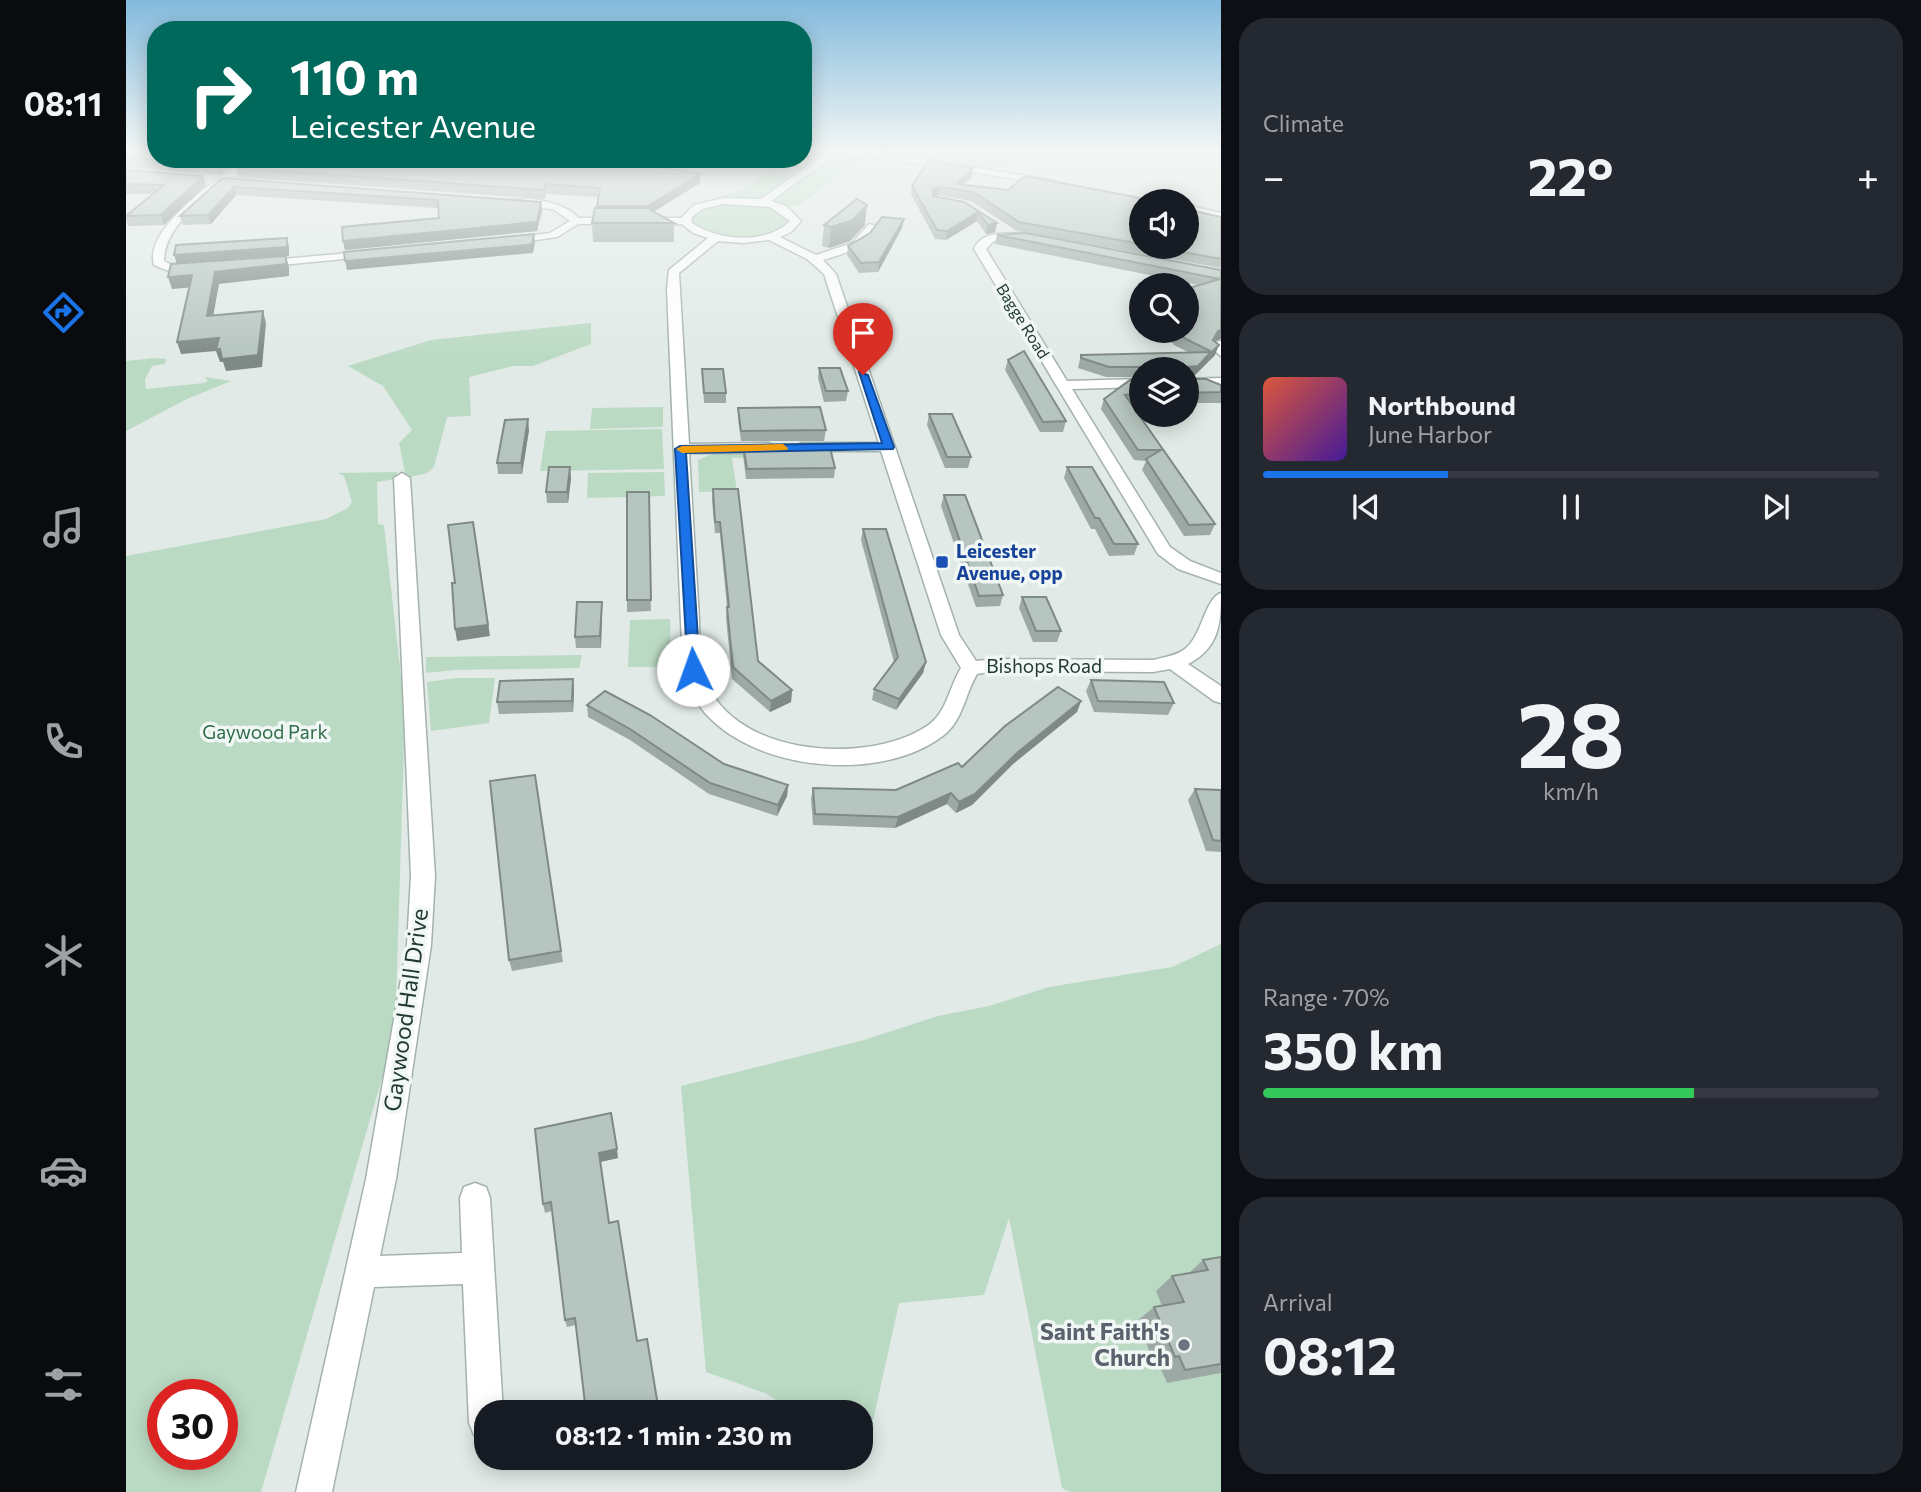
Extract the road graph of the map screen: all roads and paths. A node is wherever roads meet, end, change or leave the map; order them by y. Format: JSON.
{"nodes":[{"id":1,"x":180,"y":219,"type":"edge"},
{"id":2,"x":794,"y":219,"type":"edge"},
{"id":3,"x":575,"y":221,"type":"joint"},
{"id":4,"x":686,"y":221,"type":"joint"},
{"id":5,"x":993,"y":223,"type":"edge"},
{"id":6,"x":873,"y":226,"type":"edge"},
{"id":7,"x":1013,"y":236,"type":"junction"},
{"id":8,"x":716,"y":237,"type":"junction"},
{"id":9,"x":771,"y":237,"type":"junction"},
{"id":10,"x":1032,"y":237,"type":"edge"},
{"id":11,"x":494,"y":242,"type":"edge"},
{"id":12,"x":382,"y":253,"type":"edge"},
{"id":13,"x":813,"y":258,"type":"junction"},
{"id":14,"x":243,"y":266,"type":"edge"},
{"id":15,"x":215,"y":268,"type":"edge"},
{"id":16,"x":1221,"y":345,"type":"edge"},
{"id":17,"x":1221,"y":352,"type":"edge"},
{"id":18,"x":1221,"y":382,"type":"edge"},
{"id":19,"x":1129,"y":383,"type":"edge"},
{"id":20,"x":1199,"y":383,"type":"edge"},
{"id":21,"x":1063,"y":385,"type":"junction"},
{"id":22,"x":889,"y":447,"type":"junction"},
{"id":23,"x":680,"y":449,"type":"junction"},
{"id":24,"x":402,"y":478,"type":"dead end"},
{"id":25,"x":1221,"y":579,"type":"edge"},
{"id":26,"x":1221,"y":599,"type":"edge"},
{"id":27,"x":1174,"y":663,"type":"junction"},
{"id":28,"x":971,"y":668,"type":"junction"},
{"id":29,"x":1221,"y":696,"type":"edge"},
{"id":30,"x":475,"y":1198,"type":"dead end"},
{"id":31,"x":477,"y":1268,"type":"junction"},
{"id":32,"x":362,"y":1272,"type":"junction"},
{"id":33,"x":485,"y":1400,"type":"edge"},
{"id":34,"x":314,"y":1492,"type":"edge"}],
"edges":[{"from":1,"to":15,"type":"street"},
{"from":2,"to":9,"type":"street"},
{"from":3,"to":4,"type":"street"},
{"from":3,"to":11,"type":"street"},
{"from":4,"to":8,"type":"street"},
{"from":5,"to":7,"type":"street"},
{"from":6,"to":13,"type":"street"},
{"from":7,"to":10,"type":"street","name":"Bagge Road"},
{"from":7,"to":21,"type":"street","name":"Bagge Road"},
{"from":8,"to":9,"type":"street"},
{"from":8,"to":23,"type":"street","name":"Bishops Road"},
{"from":9,"to":13,"type":"street"},
{"from":12,"to":14,"type":"street"},
{"from":13,"to":22,"type":"street"},
{"from":16,"to":17,"type":"street"},
{"from":18,"to":20,"type":"street"},
{"from":19,"to":21,"type":"street"},
{"from":21,"to":25,"type":"street","name":"Bagge Road"},
{"from":22,"to":23,"type":"street"},
{"from":22,"to":28,"type":"street"},
{"from":23,"to":28,"type":"street","name":"Bishops Road"},
{"from":24,"to":32,"type":"street","name":"Gaywood Hall Drive"},
{"from":26,"to":27,"type":"street","name":"Bishops Road"},
{"from":27,"to":28,"type":"street","name":"Bishops Road"},
{"from":27,"to":29,"type":"street"},
{"from":30,"to":31,"type":"street"},
{"from":31,"to":32,"type":"street"},
{"from":31,"to":33,"type":"street"},
{"from":32,"to":34,"type":"street","name":"Gaywood Hall Drive"}]}
